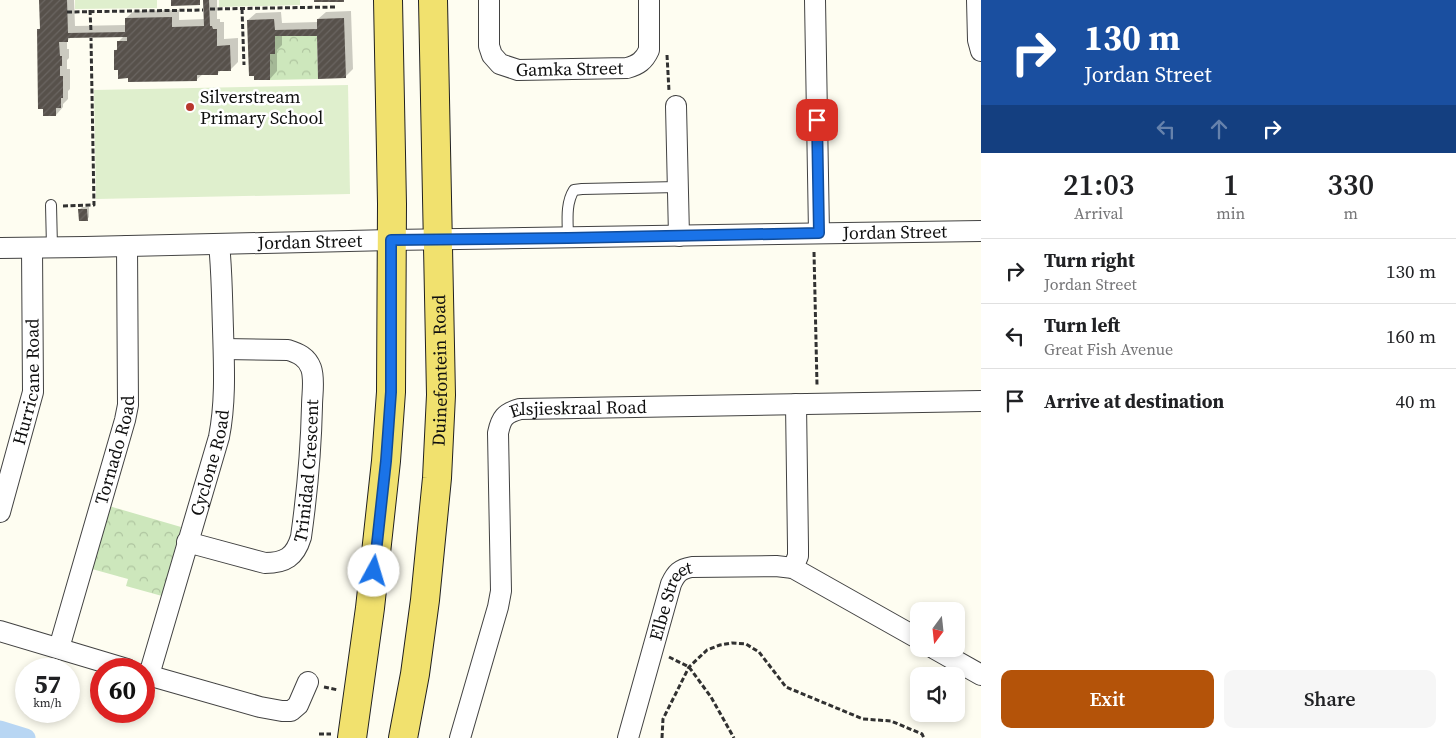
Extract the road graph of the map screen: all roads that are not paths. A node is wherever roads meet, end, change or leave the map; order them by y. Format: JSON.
{"nodes":[{"id":1,"x":388,"y":0,"type":"edge"},
{"id":2,"x":434,"y":0,"type":"edge"},
{"id":3,"x":489,"y":0,"type":"edge"},
{"id":4,"x":649,"y":0,"type":"edge"},
{"id":5,"x":815,"y":0,"type":"edge"},
{"id":6,"x":977,"y":0,"type":"edge"},
{"id":7,"x":981,"y":50,"type":"edge"},
{"id":8,"x":673,"y":100,"type":"road end"},
{"id":9,"x":678,"y":187,"type":"junction"},
{"id":10,"x":51,"y":205,"type":"road end"},
{"id":11,"x":981,"y":231,"type":"edge"},
{"id":12,"x":679,"y":236,"type":"junction"},
{"id":13,"x":568,"y":238,"type":"junction"},
{"id":14,"x":438,"y":239,"type":"junction"},
{"id":15,"x":817,"y":239,"type":"junction"},
{"id":16,"x":391,"y":240,"type":"junction"},
{"id":17,"x":219,"y":244,"type":"junction"},
{"id":18,"x":127,"y":246,"type":"junction"},
{"id":19,"x":0,"y":248,"type":"edge"},
{"id":20,"x":42,"y":248,"type":"junction"},
{"id":21,"x":224,"y":349,"type":"junction"},
{"id":22,"x":981,"y":401,"type":"edge"},
{"id":23,"x":796,"y":404,"type":"junction"},
{"id":24,"x":3,"y":491,"type":"edge"},
{"id":25,"x":0,"y":512,"type":"edge"},
{"id":26,"x":187,"y":542,"type":"junction"},
{"id":27,"x":793,"y":568,"type":"junction"},
{"id":28,"x":0,"y":631,"type":"edge"},
{"id":29,"x":910,"y":634,"type":"edge"},
{"id":30,"x":59,"y":648,"type":"junction"},
{"id":31,"x":91,"y":658,"type":"edge"},
{"id":32,"x":151,"y":658,"type":"edge"},
{"id":33,"x":951,"y":658,"type":"edge"},
{"id":34,"x":981,"y":675,"type":"edge"},
{"id":35,"x":155,"y":677,"type":"edge"},
{"id":36,"x":308,"y":682,"type":"dead end"},
{"id":37,"x":343,"y":736,"type":"edge"},
{"id":38,"x":403,"y":738,"type":"edge"},
{"id":39,"x":460,"y":738,"type":"edge"},
{"id":40,"x":628,"y":738,"type":"edge"}],
"edges":[{"from":1,"to":16,"type":"main road"},
{"from":2,"to":14,"type":"main road","name":"Duinefontein Road"},
{"from":3,"to":4,"type":"street","name":"Gamka Street"},
{"from":5,"to":15,"type":"street"},
{"from":6,"to":7,"type":"street"},
{"from":8,"to":9,"type":"street"},
{"from":9,"to":12,"type":"street"},
{"from":9,"to":13,"type":"lane"},
{"from":10,"to":20,"type":"lane"},
{"from":11,"to":15,"type":"street","name":"Jordan Street"},
{"from":12,"to":13,"type":"street","name":"Jordan Street"},
{"from":12,"to":15,"type":"street","name":"Jordan Street"},
{"from":13,"to":14,"type":"street","name":"Jordan Street"},
{"from":14,"to":16,"type":"street","name":"Jordan Street"},
{"from":14,"to":38,"type":"main road","name":"Duinefontein Road"},
{"from":16,"to":17,"type":"street","name":"Jordan Street"},
{"from":16,"to":37,"type":"main road"},
{"from":17,"to":18,"type":"street","name":"Jordan Street"},
{"from":17,"to":21,"type":"street","name":"Cyclone Road"},
{"from":18,"to":20,"type":"street","name":"Jordan Street"},
{"from":18,"to":30,"type":"street","name":"Tornado Road"},
{"from":19,"to":20,"type":"street","name":"Jordan Street"},
{"from":20,"to":24,"type":"street","name":"Hurricane Road"},
{"from":21,"to":26,"type":"street","name":"Cyclone Road"},
{"from":21,"to":26,"type":"street","name":"Trinidad Crescent"},
{"from":22,"to":23,"type":"street","name":"Elsjieskraal Road"},
{"from":23,"to":27,"type":"street"},
{"from":23,"to":39,"type":"street","name":"Elsjieskraal Road"},
{"from":24,"to":25,"type":"street","name":"Hurricane Road"},
{"from":26,"to":32,"type":"street","name":"Cyclone Road"},
{"from":27,"to":29,"type":"street","name":"Elbe Street"},
{"from":27,"to":40,"type":"street","name":"Elbe Street"},
{"from":28,"to":30,"type":"street"},
{"from":30,"to":31,"type":"street"},
{"from":33,"to":34,"type":"street"},
{"from":35,"to":36,"type":"street"}]}
